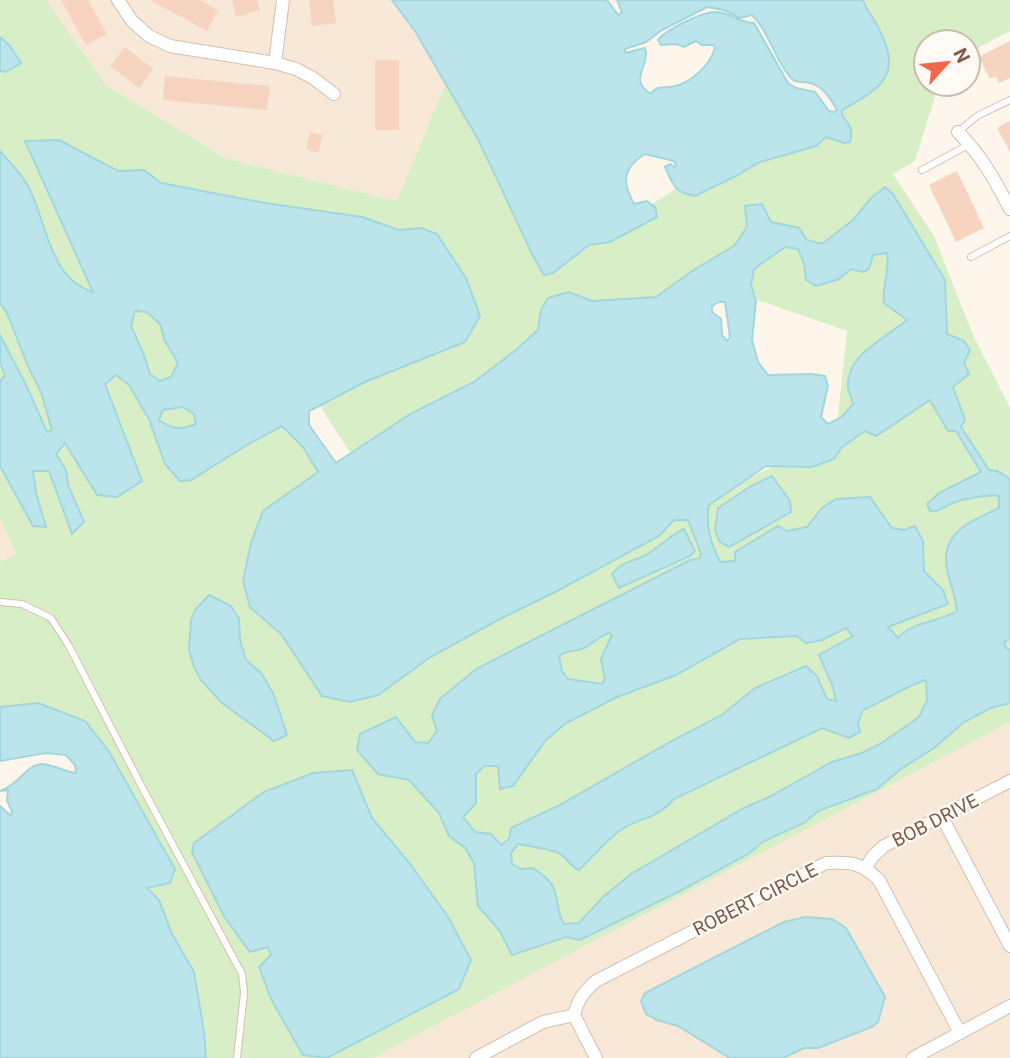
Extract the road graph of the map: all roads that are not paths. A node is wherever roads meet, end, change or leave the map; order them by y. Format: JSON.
{"nodes":[{"id":1,"x":118,"y":0,"type":"edge"},
{"id":2,"x":283,"y":0,"type":"edge"},
{"id":3,"x":275,"y":63,"type":"junction"},
{"id":4,"x":334,"y":94,"type":"dead end"},
{"id":5,"x":1010,"y":100,"type":"edge"},
{"id":6,"x":958,"y":132,"type":"joint"},
{"id":7,"x":970,"y":144,"type":"junction"},
{"id":8,"x":922,"y":170,"type":"dead end"},
{"id":9,"x":1010,"y":209,"type":"edge"},
{"id":10,"x":1010,"y":236,"type":"edge"},
{"id":11,"x":971,"y":257,"type":"dead end"},
{"id":12,"x":0,"y":602,"type":"edge"},
{"id":13,"x":1010,"y":781,"type":"edge"},
{"id":14,"x":942,"y":817,"type":"junction"},
{"id":15,"x":866,"y":867,"type":"junction"},
{"id":16,"x":1010,"y":946,"type":"edge"},
{"id":17,"x":1010,"y":1006,"type":"edge"},
{"id":18,"x":574,"y":1015,"type":"junction"},
{"id":19,"x":960,"y":1032,"type":"junction"},
{"id":20,"x":237,"y":1058,"type":"edge"},
{"id":21,"x":476,"y":1058,"type":"edge"},
{"id":22,"x":596,"y":1058,"type":"edge"},
{"id":23,"x":913,"y":1058,"type":"edge"}],
"edges":[{"from":1,"to":3,"type":"street"},
{"from":2,"to":3,"type":"street"},
{"from":3,"to":4,"type":"street"},
{"from":5,"to":6,"type":"lane"},
{"from":6,"to":7,"type":"street"},
{"from":7,"to":8,"type":"lane"},
{"from":7,"to":9,"type":"street"},
{"from":10,"to":11,"type":"lane"},
{"from":12,"to":20,"type":"lane"},
{"from":13,"to":14,"type":"street","name":"BOB DRIVE"},
{"from":14,"to":15,"type":"street","name":"BOB DRIVE"},
{"from":14,"to":16,"type":"street"},
{"from":15,"to":18,"type":"street","name":"ROBERT CIRCLE"},
{"from":15,"to":19,"type":"street"},
{"from":17,"to":19,"type":"street"},
{"from":18,"to":21,"type":"street"},
{"from":18,"to":22,"type":"street"},
{"from":19,"to":23,"type":"street"}]}
